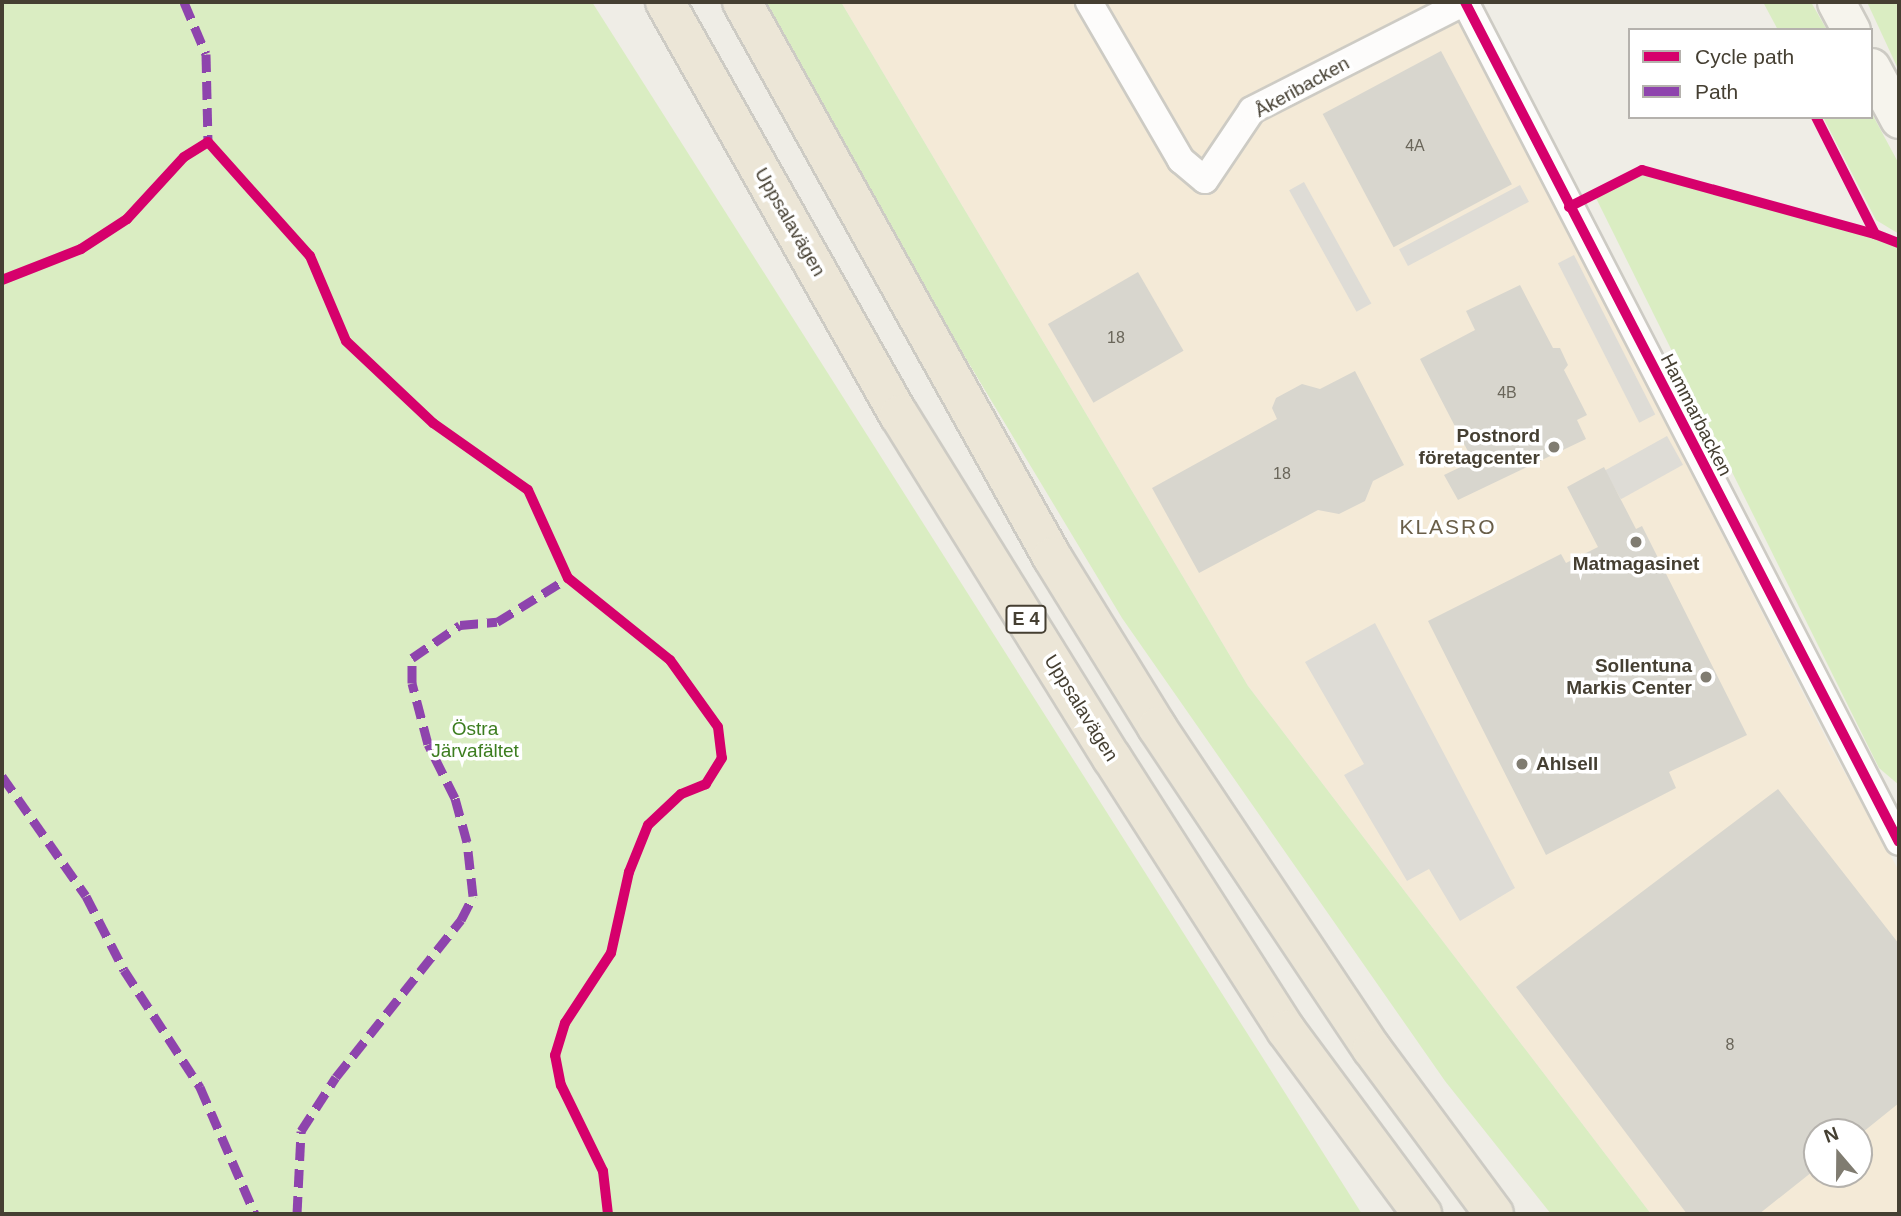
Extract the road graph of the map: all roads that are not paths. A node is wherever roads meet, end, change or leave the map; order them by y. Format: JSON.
{"nodes":[{"id":1,"x":665,"y":2,"type":"edge"},
{"id":2,"x":741,"y":2,"type":"edge"},
{"id":3,"x":1089,"y":2,"type":"edge"},
{"id":4,"x":1465,"y":2,"type":"edge"},
{"id":5,"x":1836,"y":2,"type":"edge"},
{"id":6,"x":1850,"y":28,"type":"edge"},
{"id":7,"x":1873,"y":72,"type":"edge"},
{"id":8,"x":1899,"y":119,"type":"edge"},
{"id":9,"x":1899,"y":842,"type":"edge"},
{"id":10,"x":1422,"y":1214,"type":"edge"},
{"id":11,"x":1494,"y":1214,"type":"edge"}],
"edges":[{"from":1,"to":10,"type":"highway","name":"Uppsalavägen","number":"E 4"},
{"from":2,"to":11,"type":"highway"},
{"from":3,"to":4,"type":"street","name":"Åkeribacken"},
{"from":4,"to":9,"type":"street","name":"Hammarbacken"},
{"from":5,"to":6,"type":"main road"},
{"from":7,"to":8,"type":"main road"}]}
